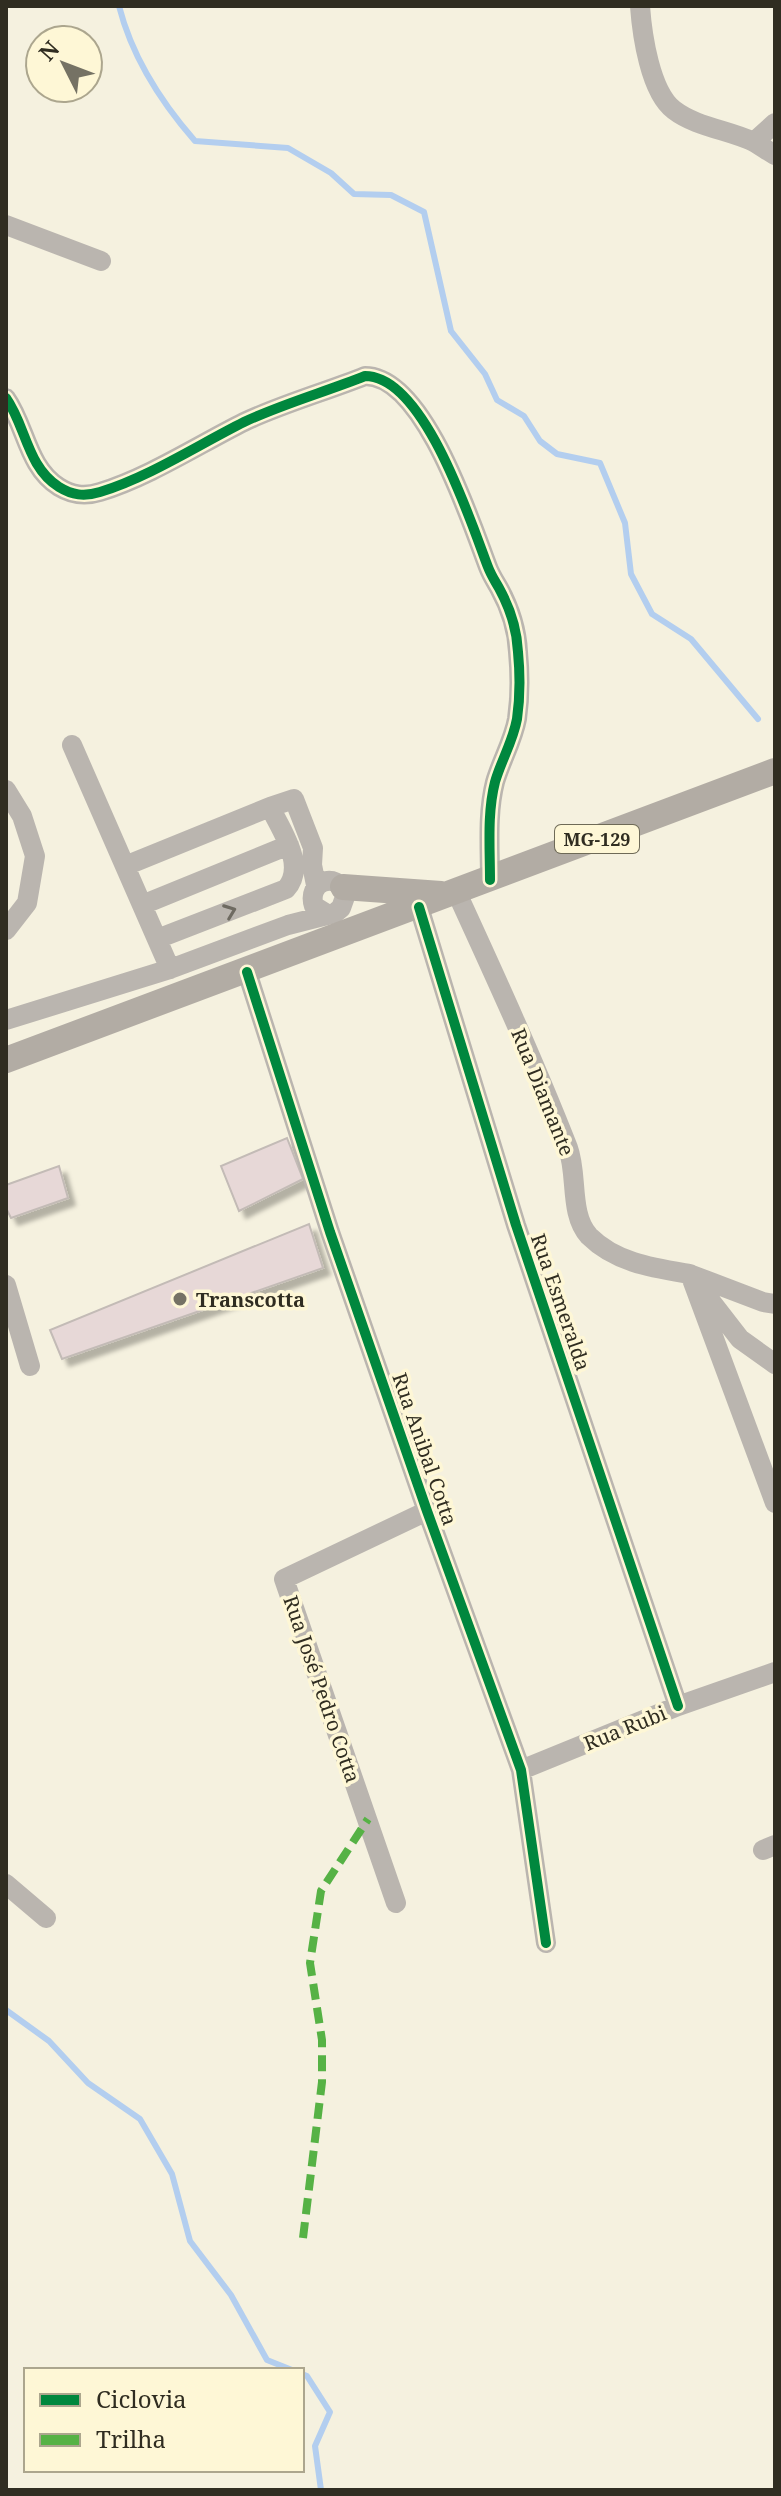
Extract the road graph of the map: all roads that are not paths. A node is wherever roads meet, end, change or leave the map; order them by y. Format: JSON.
{"nodes":[{"id":1,"x":640,"y":6,"type":"edge"},
{"id":2,"x":775,"y":123,"type":"edge"},
{"id":3,"x":754,"y":142,"type":"junction"},
{"id":4,"x":775,"y":155,"type":"edge"},
{"id":5,"x":6,"y":225,"type":"edge"},
{"id":6,"x":101,"y":261,"type":"dead end"},
{"id":7,"x":6,"y":398,"type":"edge"},
{"id":8,"x":72,"y":745,"type":"dead end"},
{"id":9,"x":775,"y":771,"type":"edge"},
{"id":10,"x":6,"y":790,"type":"edge"},
{"id":11,"x":270,"y":807,"type":"junction"},
{"id":12,"x":289,"y":845,"type":"junction"},
{"id":13,"x":313,"y":848,"type":"junction"},
{"id":14,"x":125,"y":866,"type":"junction"},
{"id":15,"x":490,"y":880,"type":"junction"},
{"id":16,"x":340,"y":884,"type":"junction"},
{"id":17,"x":314,"y":892,"type":"junction"},
{"id":18,"x":452,"y":893,"type":"junction"},
{"id":19,"x":142,"y":905,"type":"junction"},
{"id":20,"x":419,"y":907,"type":"junction"},
{"id":21,"x":327,"y":914,"type":"junction"},
{"id":22,"x":288,"y":925,"type":"junction"},
{"id":23,"x":6,"y":930,"type":"edge"},
{"id":24,"x":157,"y":939,"type":"junction"},
{"id":25,"x":170,"y":969,"type":"junction"},
{"id":26,"x":247,"y":972,"type":"junction"},
{"id":27,"x":6,"y":1020,"type":"edge"},
{"id":28,"x":8,"y":1059,"type":"edge"},
{"id":29,"x":690,"y":1274,"type":"junction"},
{"id":30,"x":6,"y":1285,"type":"edge"},
{"id":31,"x":775,"y":1304,"type":"edge"},
{"id":32,"x":775,"y":1364,"type":"edge"},
{"id":33,"x":30,"y":1366,"type":"dead end"},
{"id":34,"x":775,"y":1503,"type":"edge"},
{"id":35,"x":427,"y":1511,"type":"junction"},
{"id":36,"x":775,"y":1672,"type":"edge"},
{"id":37,"x":678,"y":1706,"type":"junction"},
{"id":38,"x":521,"y":1770,"type":"junction"},
{"id":39,"x":6,"y":1884,"type":"edge"},
{"id":40,"x":396,"y":1903,"type":"dead end"},
{"id":41,"x":46,"y":1918,"type":"dead end"},
{"id":42,"x":546,"y":1943,"type":"dead end"}],
"edges":[{"from":1,"to":3,"type":"street"},
{"from":2,"to":3,"type":"street"},
{"from":3,"to":4,"type":"street"},
{"from":5,"to":6,"type":"street"},
{"from":7,"to":15,"type":"street"},
{"from":8,"to":14,"type":"street"},
{"from":9,"to":15,"type":"main road","number":"MG-129"},
{"from":10,"to":23,"type":"street"},
{"from":11,"to":12,"type":"street"},
{"from":11,"to":13,"type":"street"},
{"from":11,"to":14,"type":"street"},
{"from":12,"to":19,"type":"street"},
{"from":24,"to":12,"type":"street","one_way":true},
{"from":13,"to":16,"type":"street"},
{"from":13,"to":17,"type":"street"},
{"from":14,"to":19,"type":"street"},
{"from":15,"to":18,"type":"main road","number":"MG-129"},
{"from":16,"to":17,"type":"street"},
{"from":16,"to":18,"type":"main road"},
{"from":16,"to":21,"type":"street"},
{"from":17,"to":21,"type":"street"},
{"from":17,"to":22,"type":"street"},
{"from":18,"to":20,"type":"main road","number":"MG-129"},
{"from":18,"to":29,"type":"street","name":"Rua Diamante"},
{"from":19,"to":24,"type":"street"},
{"from":20,"to":26,"type":"main road","number":"MG-129"},
{"from":20,"to":37,"type":"street","name":"Rua Esmeralda"},
{"from":21,"to":22,"type":"street"},
{"from":22,"to":25,"type":"street"},
{"from":24,"to":25,"type":"street"},
{"from":25,"to":27,"type":"street"},
{"from":26,"to":28,"type":"main road","number":"MG-129"},
{"from":26,"to":35,"type":"street","name":"Rua Anibal Cotta"},
{"from":29,"to":31,"type":"street","name":"Rua Diamante"},
{"from":29,"to":32,"type":"street"},
{"from":29,"to":34,"type":"street"},
{"from":30,"to":33,"type":"street"},
{"from":35,"to":38,"type":"street","name":"Rua Anibal Cotta"},
{"from":35,"to":40,"type":"street","name":"Rua José Pedro Cotta"},
{"from":36,"to":37,"type":"street","name":"Rua Rubi"},
{"from":37,"to":38,"type":"street","name":"Rua Rubi"},
{"from":38,"to":42,"type":"street","name":"Rua Anibal Cotta"},
{"from":39,"to":41,"type":"street"}]}
